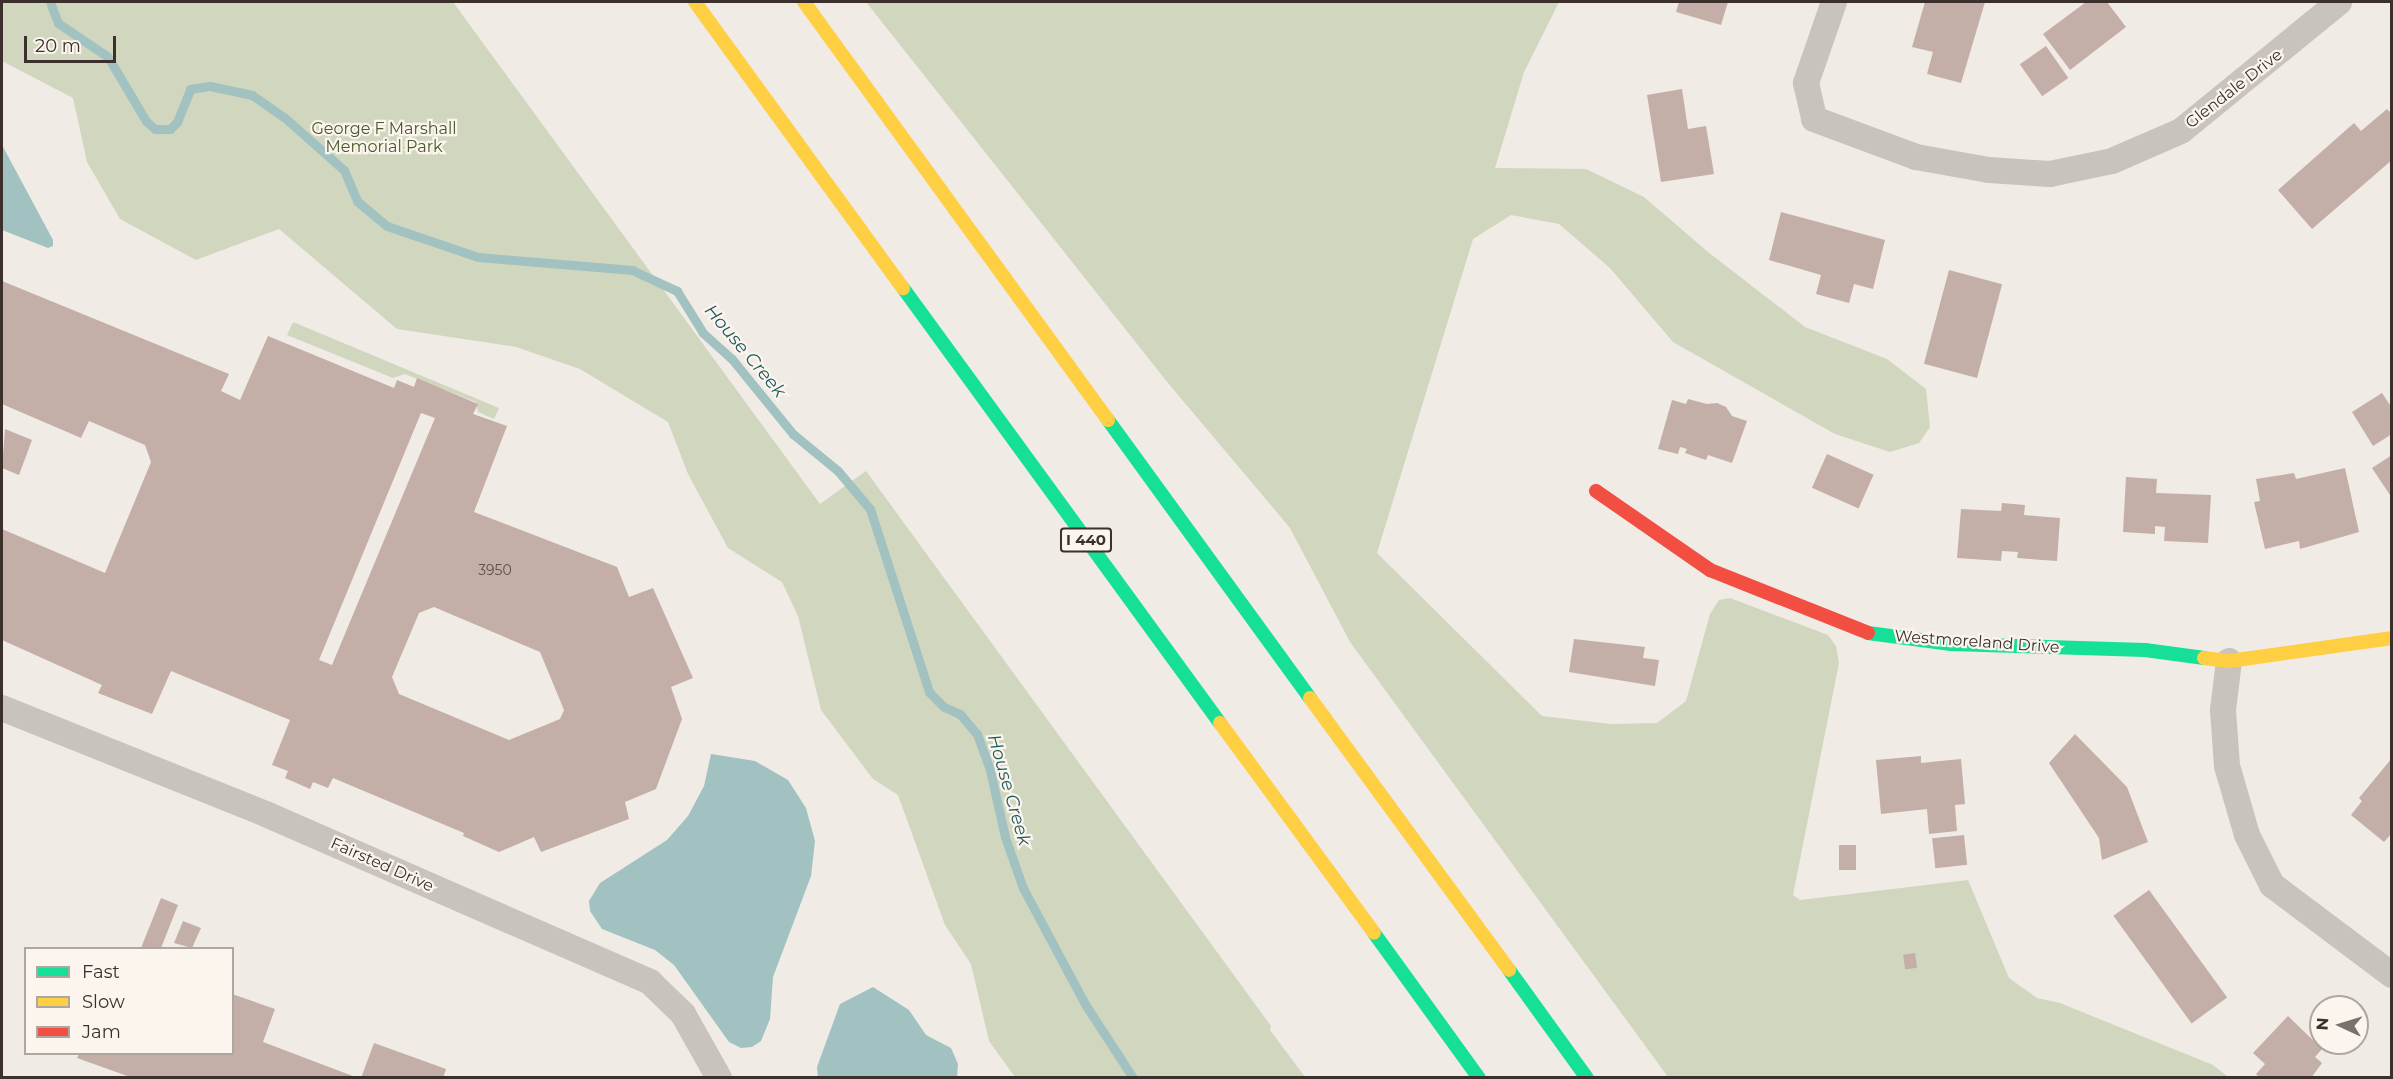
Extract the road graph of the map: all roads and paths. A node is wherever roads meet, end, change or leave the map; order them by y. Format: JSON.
{"nodes":[{"id":1,"x":695,"y":2,"type":"edge"},
{"id":2,"x":804,"y":2,"type":"edge"},
{"id":3,"x":1834,"y":2,"type":"edge"},
{"id":4,"x":2339,"y":2,"type":"edge"},
{"id":5,"x":1596,"y":491,"type":"dead end"},
{"id":6,"x":2391,"y":638,"type":"edge"},
{"id":7,"x":2229,"y":661,"type":"junction"},
{"id":8,"x":2,"y":708,"type":"edge"},
{"id":9,"x":2391,"y":975,"type":"edge"},
{"id":10,"x":719,"y":1077,"type":"edge"},
{"id":11,"x":1479,"y":1077,"type":"edge"},
{"id":12,"x":1587,"y":1077,"type":"edge"}],
"edges":[{"from":1,"to":11,"type":"main road","number":"I 440"},
{"from":2,"to":12,"type":"main road"},
{"from":3,"to":4,"type":"street","name":"Glendale Drive"},
{"from":5,"to":7,"type":"main road","name":"Westmoreland Drive"},
{"from":6,"to":7,"type":"main road","name":"Westmoreland Drive"},
{"from":7,"to":9,"type":"street"},
{"from":8,"to":10,"type":"street","name":"Fairsted Drive"}]}
